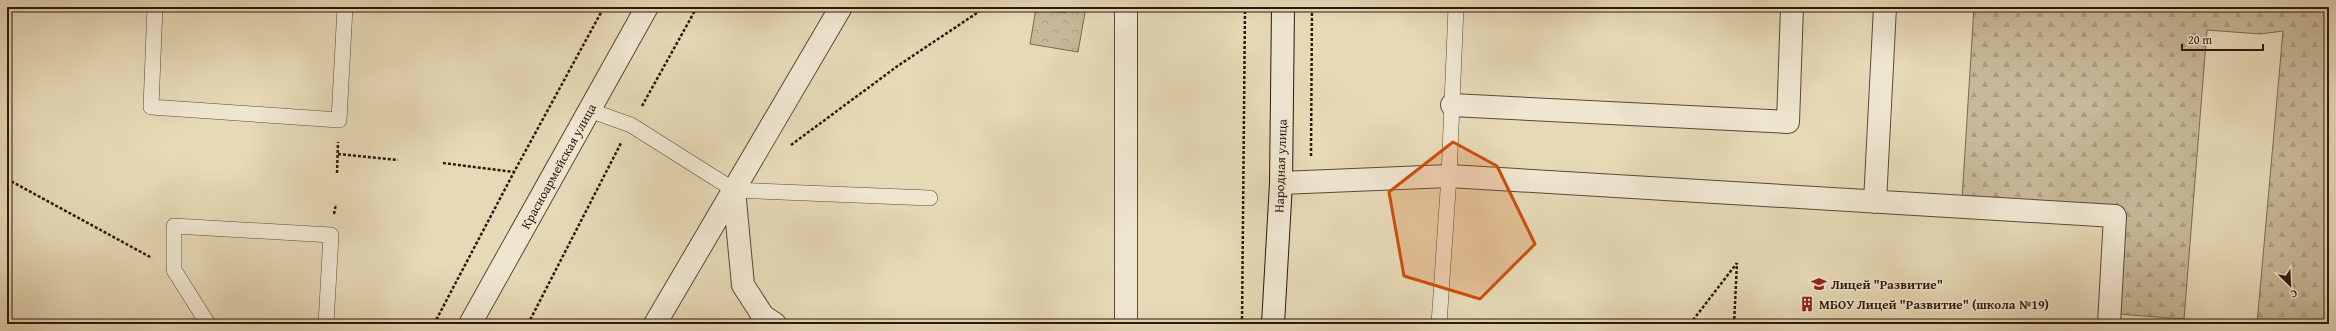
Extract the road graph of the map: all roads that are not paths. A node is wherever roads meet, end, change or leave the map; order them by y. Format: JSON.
{"nodes":[{"id":1,"x":155,"y":7,"type":"edge"},
{"id":2,"x":345,"y":7,"type":"edge"},
{"id":3,"x":647,"y":7,"type":"edge"},
{"id":4,"x":841,"y":7,"type":"edge"},
{"id":5,"x":1126,"y":7,"type":"edge"},
{"id":6,"x":1283,"y":7,"type":"edge"},
{"id":7,"x":1456,"y":7,"type":"edge"},
{"id":8,"x":1792,"y":7,"type":"edge"},
{"id":9,"x":1885,"y":7,"type":"edge"},
{"id":10,"x":1452,"y":105,"type":"junction"},
{"id":11,"x":589,"y":110,"type":"junction"},
{"id":12,"x":1449,"y":176,"type":"junction"},
{"id":13,"x":1281,"y":183,"type":"junction"},
{"id":14,"x":734,"y":190,"type":"junction"},
{"id":15,"x":930,"y":198,"type":"dead end"},
{"id":16,"x":1875,"y":202,"type":"junction"},
{"id":17,"x":208,"y":324,"type":"edge"},
{"id":18,"x":326,"y":324,"type":"edge"},
{"id":19,"x":470,"y":324,"type":"edge"},
{"id":20,"x":655,"y":324,"type":"edge"},
{"id":21,"x":775,"y":324,"type":"edge"},
{"id":22,"x":1126,"y":324,"type":"edge"},
{"id":23,"x":1273,"y":324,"type":"edge"},
{"id":24,"x":1439,"y":324,"type":"edge"},
{"id":25,"x":2110,"y":324,"type":"edge"}],
"edges":[{"from":1,"to":2,"type":"lane"},
{"from":3,"to":11,"type":"street","name":"Красноармейская улица"},
{"from":4,"to":14,"type":"street"},
{"from":5,"to":22,"type":"street"},
{"from":6,"to":13,"type":"street","name":"Народная улица"},
{"from":7,"to":10,"type":"lane"},
{"from":8,"to":10,"type":"street"},
{"from":9,"to":16,"type":"street"},
{"from":10,"to":12,"type":"lane"},
{"from":11,"to":14,"type":"lane"},
{"from":11,"to":19,"type":"street","name":"Красноармейская улица"},
{"from":12,"to":13,"type":"street"},
{"from":12,"to":16,"type":"street"},
{"from":12,"to":24,"type":"lane"},
{"from":13,"to":23,"type":"street","name":"Народная улица"},
{"from":14,"to":15,"type":"lane"},
{"from":14,"to":20,"type":"street"},
{"from":14,"to":21,"type":"street"},
{"from":16,"to":25,"type":"street"},
{"from":17,"to":18,"type":"lane"}]}
